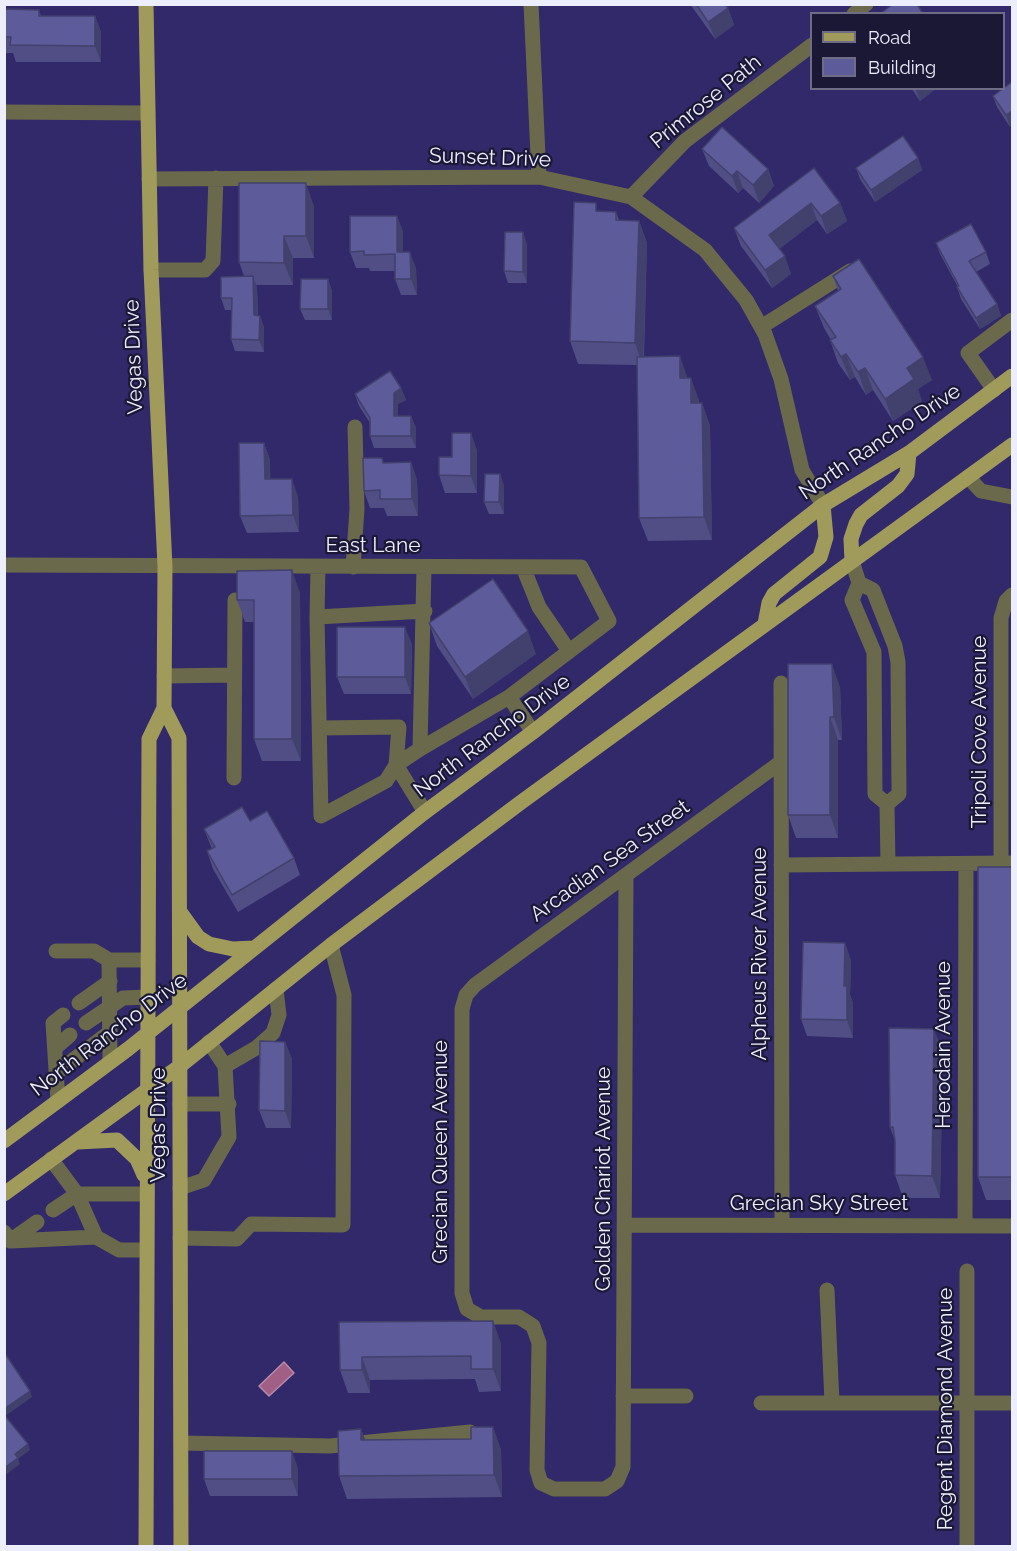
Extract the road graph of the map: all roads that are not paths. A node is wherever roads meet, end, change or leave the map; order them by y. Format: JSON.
{"nodes":[{"id":1,"x":146,"y":4,"type":"edge"},
{"id":2,"x":531,"y":4,"type":"edge"},
{"id":3,"x":810,"y":47,"type":"edge"},
{"id":4,"x":4,"y":112,"type":"edge"},
{"id":5,"x":148,"y":113,"type":"junction"},
{"id":6,"x":539,"y":177,"type":"junction"},
{"id":7,"x":216,"y":178,"type":"junction"},
{"id":8,"x":149,"y":179,"type":"junction"},
{"id":9,"x":631,"y":196,"type":"junction"},
{"id":10,"x":860,"y":264,"type":"edge"},
{"id":11,"x":151,"y":270,"type":"junction"},
{"id":12,"x":1012,"y":320,"type":"edge"},
{"id":13,"x":760,"y":327,"type":"junction"},
{"id":14,"x":1012,"y":376,"type":"edge"},
{"id":15,"x":994,"y":390,"type":"junction"},
{"id":16,"x":355,"y":427,"type":"dead end"},
{"id":17,"x":1012,"y":446,"type":"edge"},
{"id":18,"x":909,"y":453,"type":"junction"},
{"id":19,"x":968,"y":477,"type":"junction"},
{"id":20,"x":1012,"y":497,"type":"edge"},
{"id":21,"x":823,"y":505,"type":"junction"},
{"id":22,"x":852,"y":561,"type":"junction"},
{"id":23,"x":4,"y":565,"type":"edge"},
{"id":24,"x":165,"y":567,"type":"junction"},
{"id":25,"x":318,"y":567,"type":"junction"},
{"id":26,"x":353,"y":567,"type":"junction"},
{"id":27,"x":424,"y":567,"type":"junction"},
{"id":28,"x":523,"y":567,"type":"junction"},
{"id":29,"x":859,"y":583,"type":"junction"},
{"id":30,"x":1009,"y":598,"type":"edge"},
{"id":31,"x":235,"y":600,"type":"edge"},
{"id":32,"x":425,"y":611,"type":"junction"},
{"id":33,"x":317,"y":617,"type":"junction"},
{"id":34,"x":765,"y":624,"type":"junction"},
{"id":35,"x":569,"y":651,"type":"junction"},
{"id":36,"x":234,"y":675,"type":"junction"},
{"id":37,"x":164,"y":676,"type":"junction"},
{"id":38,"x":781,"y":683,"type":"dead end"},
{"id":39,"x":508,"y":697,"type":"junction"},
{"id":40,"x":164,"y":708,"type":"junction"},
{"id":41,"x":320,"y":728,"type":"junction"},
{"id":42,"x":533,"y":732,"type":"junction"},
{"id":43,"x":420,"y":749,"type":"junction"},
{"id":44,"x":781,"y":762,"type":"junction"},
{"id":45,"x":875,"y":762,"type":"junction"},
{"id":46,"x":899,"y":762,"type":"junction"},
{"id":47,"x":396,"y":765,"type":"junction"},
{"id":48,"x":234,"y":778,"type":"dead end"},
{"id":49,"x":887,"y":804,"type":"junction"},
{"id":50,"x":425,"y":812,"type":"junction"},
{"id":51,"x":1007,"y":863,"type":"edge"},
{"id":52,"x":888,"y":864,"type":"junction"},
{"id":53,"x":966,"y":864,"type":"junction"},
{"id":54,"x":781,"y":865,"type":"junction"},
{"id":55,"x":626,"y":876,"type":"junction"},
{"id":56,"x":180,"y":912,"type":"junction"},
{"id":57,"x":332,"y":945,"type":"junction"},
{"id":58,"x":252,"y":948,"type":"junction"},
{"id":59,"x":56,"y":951,"type":"dead end"},
{"id":60,"x":109,"y":960,"type":"junction"},
{"id":61,"x":148,"y":960,"type":"junction"},
{"id":62,"x":110,"y":981,"type":"junction"},
{"id":63,"x":276,"y":989,"type":"junction"},
{"id":64,"x":466,"y":995,"type":"joint"},
{"id":65,"x":147,"y":997,"type":"junction"},
{"id":66,"x":80,"y":1003,"type":"dead end"},
{"id":67,"x":110,"y":1006,"type":"junction"},
{"id":68,"x":180,"y":1008,"type":"junction"},
{"id":69,"x":63,"y":1015,"type":"dead end"},
{"id":70,"x":86,"y":1023,"type":"dead end"},
{"id":71,"x":110,"y":1032,"type":"junction"},
{"id":72,"x":147,"y":1034,"type":"junction"},
{"id":73,"x":69,"y":1035,"type":"dead end"},
{"id":74,"x":209,"y":1042,"type":"junction"},
{"id":75,"x":55,"y":1048,"type":"junction"},
{"id":76,"x":110,"y":1062,"type":"junction"},
{"id":77,"x":180,"y":1066,"type":"junction"},
{"id":78,"x":225,"y":1066,"type":"junction"},
{"id":79,"x":56,"y":1074,"type":"junction"},
{"id":80,"x":147,"y":1090,"type":"junction"},
{"id":81,"x":58,"y":1101,"type":"junction"},
{"id":82,"x":180,"y":1104,"type":"junction"},
{"id":83,"x":229,"y":1104,"type":"junction"},
{"id":84,"x":4,"y":1141,"type":"edge"},
{"id":85,"x":75,"y":1142,"type":"junction"},
{"id":86,"x":51,"y":1159,"type":"junction"},
{"id":87,"x":146,"y":1186,"type":"junction"},
{"id":88,"x":180,"y":1188,"type":"junction"},
{"id":89,"x":4,"y":1194,"type":"edge"},
{"id":90,"x":77,"y":1194,"type":"junction"},
{"id":91,"x":53,"y":1210,"type":"dead end"},
{"id":92,"x":37,"y":1222,"type":"dead end"},
{"id":93,"x":626,"y":1225,"type":"junction"},
{"id":94,"x":782,"y":1225,"type":"junction"},
{"id":95,"x":965,"y":1226,"type":"junction"},
{"id":96,"x":1012,"y":1226,"type":"edge"},
{"id":97,"x":96,"y":1237,"type":"junction"},
{"id":98,"x":180,"y":1238,"type":"junction"},
{"id":99,"x":7,"y":1239,"type":"edge"},
{"id":100,"x":146,"y":1250,"type":"junction"},
{"id":101,"x":967,"y":1271,"type":"dead end"},
{"id":102,"x":827,"y":1290,"type":"dead end"},
{"id":103,"x":624,"y":1396,"type":"junction"},
{"id":104,"x":686,"y":1396,"type":"dead end"},
{"id":105,"x":761,"y":1403,"type":"dead end"},
{"id":106,"x":832,"y":1403,"type":"junction"},
{"id":107,"x":967,"y":1403,"type":"junction"},
{"id":108,"x":1012,"y":1403,"type":"edge"},
{"id":109,"x":470,"y":1432,"type":"edge"},
{"id":110,"x":181,"y":1443,"type":"junction"},
{"id":111,"x":617,"y":1481,"type":"joint"},
{"id":112,"x":146,"y":1546,"type":"edge"},
{"id":113,"x":181,"y":1546,"type":"edge"},
{"id":114,"x":967,"y":1546,"type":"edge"}],
"edges":[{"from":1,"to":5,"type":"main road","name":"Vegas Drive"},
{"from":2,"to":6,"type":"street"},
{"from":3,"to":9,"type":"street","name":"Primrose Path"},
{"from":4,"to":5,"type":"street"},
{"from":5,"to":8,"type":"main road","name":"Vegas Drive"},
{"from":6,"to":7,"type":"street","name":"Sunset Drive"},
{"from":6,"to":9,"type":"street","name":"Sunset Drive"},
{"from":7,"to":8,"type":"street","name":"Sunset Drive"},
{"from":7,"to":11,"type":"street"},
{"from":8,"to":11,"type":"main road","name":"Vegas Drive"},
{"from":9,"to":13,"type":"street","name":"Sunset Drive"},
{"from":10,"to":13,"type":"street"},
{"from":11,"to":24,"type":"main road","name":"Vegas Drive"},
{"from":12,"to":15,"type":"street"},
{"from":13,"to":21,"type":"street","name":"Sunset Drive"},
{"from":14,"to":15,"type":"main road","name":"North Rancho Drive"},
{"from":15,"to":18,"type":"main road","name":"North Rancho Drive"},
{"from":16,"to":26,"type":"street"},
{"from":17,"to":19,"type":"main road"},
{"from":18,"to":21,"type":"main road","name":"North Rancho Drive"},
{"from":18,"to":22,"type":"main road"},
{"from":19,"to":20,"type":"street"},
{"from":19,"to":22,"type":"main road"},
{"from":21,"to":34,"type":"main road"},
{"from":21,"to":42,"type":"main road","name":"North Rancho Drive"},
{"from":22,"to":29,"type":"street"},
{"from":22,"to":34,"type":"main road"},
{"from":23,"to":24,"type":"street","name":"East Lane"},
{"from":24,"to":25,"type":"street","name":"East Lane"},
{"from":24,"to":37,"type":"main road","name":"Vegas Drive"},
{"from":25,"to":26,"type":"street","name":"East Lane"},
{"from":25,"to":33,"type":"street"},
{"from":26,"to":27,"type":"street","name":"East Lane"},
{"from":27,"to":28,"type":"street","name":"East Lane"},
{"from":27,"to":32,"type":"street"},
{"from":28,"to":35,"type":"street"},
{"from":28,"to":35,"type":"street","name":"East Lane"},
{"from":29,"to":45,"type":"street"},
{"from":29,"to":46,"type":"street"},
{"from":30,"to":51,"type":"street","name":"Tripoli Cove Avenue"},
{"from":31,"to":36,"type":"street"},
{"from":32,"to":33,"type":"street"},
{"from":32,"to":43,"type":"street"},
{"from":33,"to":41,"type":"street"},
{"from":34,"to":57,"type":"main road"},
{"from":35,"to":39,"type":"street"},
{"from":36,"to":37,"type":"street"},
{"from":36,"to":48,"type":"street"},
{"from":37,"to":40,"type":"main road","name":"Vegas Drive"},
{"from":38,"to":44,"type":"street","name":"Alpheus River Avenue"},
{"from":39,"to":42,"type":"street"},
{"from":39,"to":43,"type":"street"},
{"from":40,"to":56,"type":"main road","name":"Vegas Drive"},
{"from":40,"to":61,"type":"main road","name":"Vegas Drive"},
{"from":41,"to":47,"type":"street"},
{"from":41,"to":47,"type":"street"},
{"from":42,"to":50,"type":"main road","name":"North Rancho Drive"},
{"from":43,"to":47,"type":"street"},
{"from":44,"to":54,"type":"street","name":"Alpheus River Avenue"},
{"from":44,"to":55,"type":"street","name":"Arcadian Sea Street"},
{"from":45,"to":46,"type":"street"},
{"from":45,"to":49,"type":"street"},
{"from":46,"to":49,"type":"street"},
{"from":47,"to":50,"type":"street"},
{"from":49,"to":52,"type":"street"},
{"from":50,"to":58,"type":"main road","name":"North Rancho Drive"},
{"from":51,"to":53,"type":"street"},
{"from":52,"to":53,"type":"street"},
{"from":52,"to":54,"type":"street"},
{"from":53,"to":95,"type":"street","name":"Herodain Avenue"},
{"from":54,"to":94,"type":"street","name":"Alpheus River Avenue"},
{"from":55,"to":64,"type":"street","name":"Arcadian Sea Street"},
{"from":55,"to":93,"type":"street","name":"Golden Chariot Avenue"},
{"from":56,"to":58,"type":"main road"},
{"from":56,"to":68,"type":"main road","name":"Vegas Drive"},
{"from":57,"to":63,"type":"main road"},
{"from":57,"to":98,"type":"street"},
{"from":58,"to":68,"type":"main road","name":"North Rancho Drive"},
{"from":59,"to":60,"type":"street"},
{"from":60,"to":61,"type":"street"},
{"from":60,"to":62,"type":"street"},
{"from":61,"to":65,"type":"main road","name":"Vegas Drive"},
{"from":62,"to":66,"type":"street"},
{"from":62,"to":67,"type":"street"},
{"from":63,"to":74,"type":"main road"},
{"from":63,"to":78,"type":"street"},
{"from":64,"to":111,"type":"street","name":"Grecian Queen Avenue"},
{"from":65,"to":67,"type":"street"},
{"from":65,"to":72,"type":"main road","name":"Vegas Drive"},
{"from":67,"to":70,"type":"street"},
{"from":67,"to":71,"type":"street"},
{"from":68,"to":72,"type":"main road","name":"North Rancho Drive"},
{"from":68,"to":77,"type":"main road","name":"Vegas Drive"},
{"from":69,"to":75,"type":"street"},
{"from":71,"to":76,"type":"street"},
{"from":71,"to":79,"type":"street"},
{"from":72,"to":76,"type":"main road","name":"North Rancho Drive"},
{"from":72,"to":80,"type":"main road","name":"Vegas Drive"},
{"from":73,"to":75,"type":"street"},
{"from":74,"to":77,"type":"main road"},
{"from":74,"to":78,"type":"street"},
{"from":75,"to":79,"type":"street"},
{"from":76,"to":81,"type":"main road","name":"North Rancho Drive"},
{"from":77,"to":80,"type":"main road"},
{"from":77,"to":82,"type":"main road","name":"Vegas Drive"},
{"from":78,"to":83,"type":"street"},
{"from":79,"to":81,"type":"street"},
{"from":80,"to":85,"type":"main road"},
{"from":80,"to":87,"type":"main road","name":"Vegas Drive"},
{"from":81,"to":84,"type":"main road","name":"North Rancho Drive"},
{"from":82,"to":83,"type":"street"},
{"from":82,"to":88,"type":"main road","name":"Vegas Drive"},
{"from":83,"to":88,"type":"street"},
{"from":85,"to":86,"type":"main road"},
{"from":85,"to":87,"type":"main road"},
{"from":86,"to":89,"type":"main road"},
{"from":86,"to":90,"type":"street"},
{"from":87,"to":90,"type":"street"},
{"from":87,"to":100,"type":"main road","name":"Vegas Drive"},
{"from":88,"to":98,"type":"main road","name":"Vegas Drive"},
{"from":90,"to":91,"type":"street"},
{"from":90,"to":97,"type":"street"},
{"from":92,"to":99,"type":"street"},
{"from":93,"to":94,"type":"street","name":"Grecian Sky Street"},
{"from":93,"to":103,"type":"street","name":"Golden Chariot Avenue"},
{"from":94,"to":95,"type":"street","name":"Grecian Sky Street"},
{"from":95,"to":96,"type":"street","name":"Grecian Sky Street"},
{"from":97,"to":99,"type":"street"},
{"from":97,"to":100,"type":"street"},
{"from":98,"to":110,"type":"main road","name":"Vegas Drive"},
{"from":100,"to":112,"type":"main road","name":"Vegas Drive"},
{"from":101,"to":107,"type":"street","name":"Regent Diamond Avenue"},
{"from":102,"to":106,"type":"street"},
{"from":103,"to":104,"type":"street"},
{"from":103,"to":111,"type":"street","name":"Golden Chariot Avenue"},
{"from":105,"to":106,"type":"street"},
{"from":106,"to":107,"type":"street"},
{"from":107,"to":108,"type":"street"},
{"from":107,"to":114,"type":"street","name":"Regent Diamond Avenue"},
{"from":109,"to":110,"type":"street"},
{"from":110,"to":113,"type":"main road","name":"Vegas Drive"}]}
